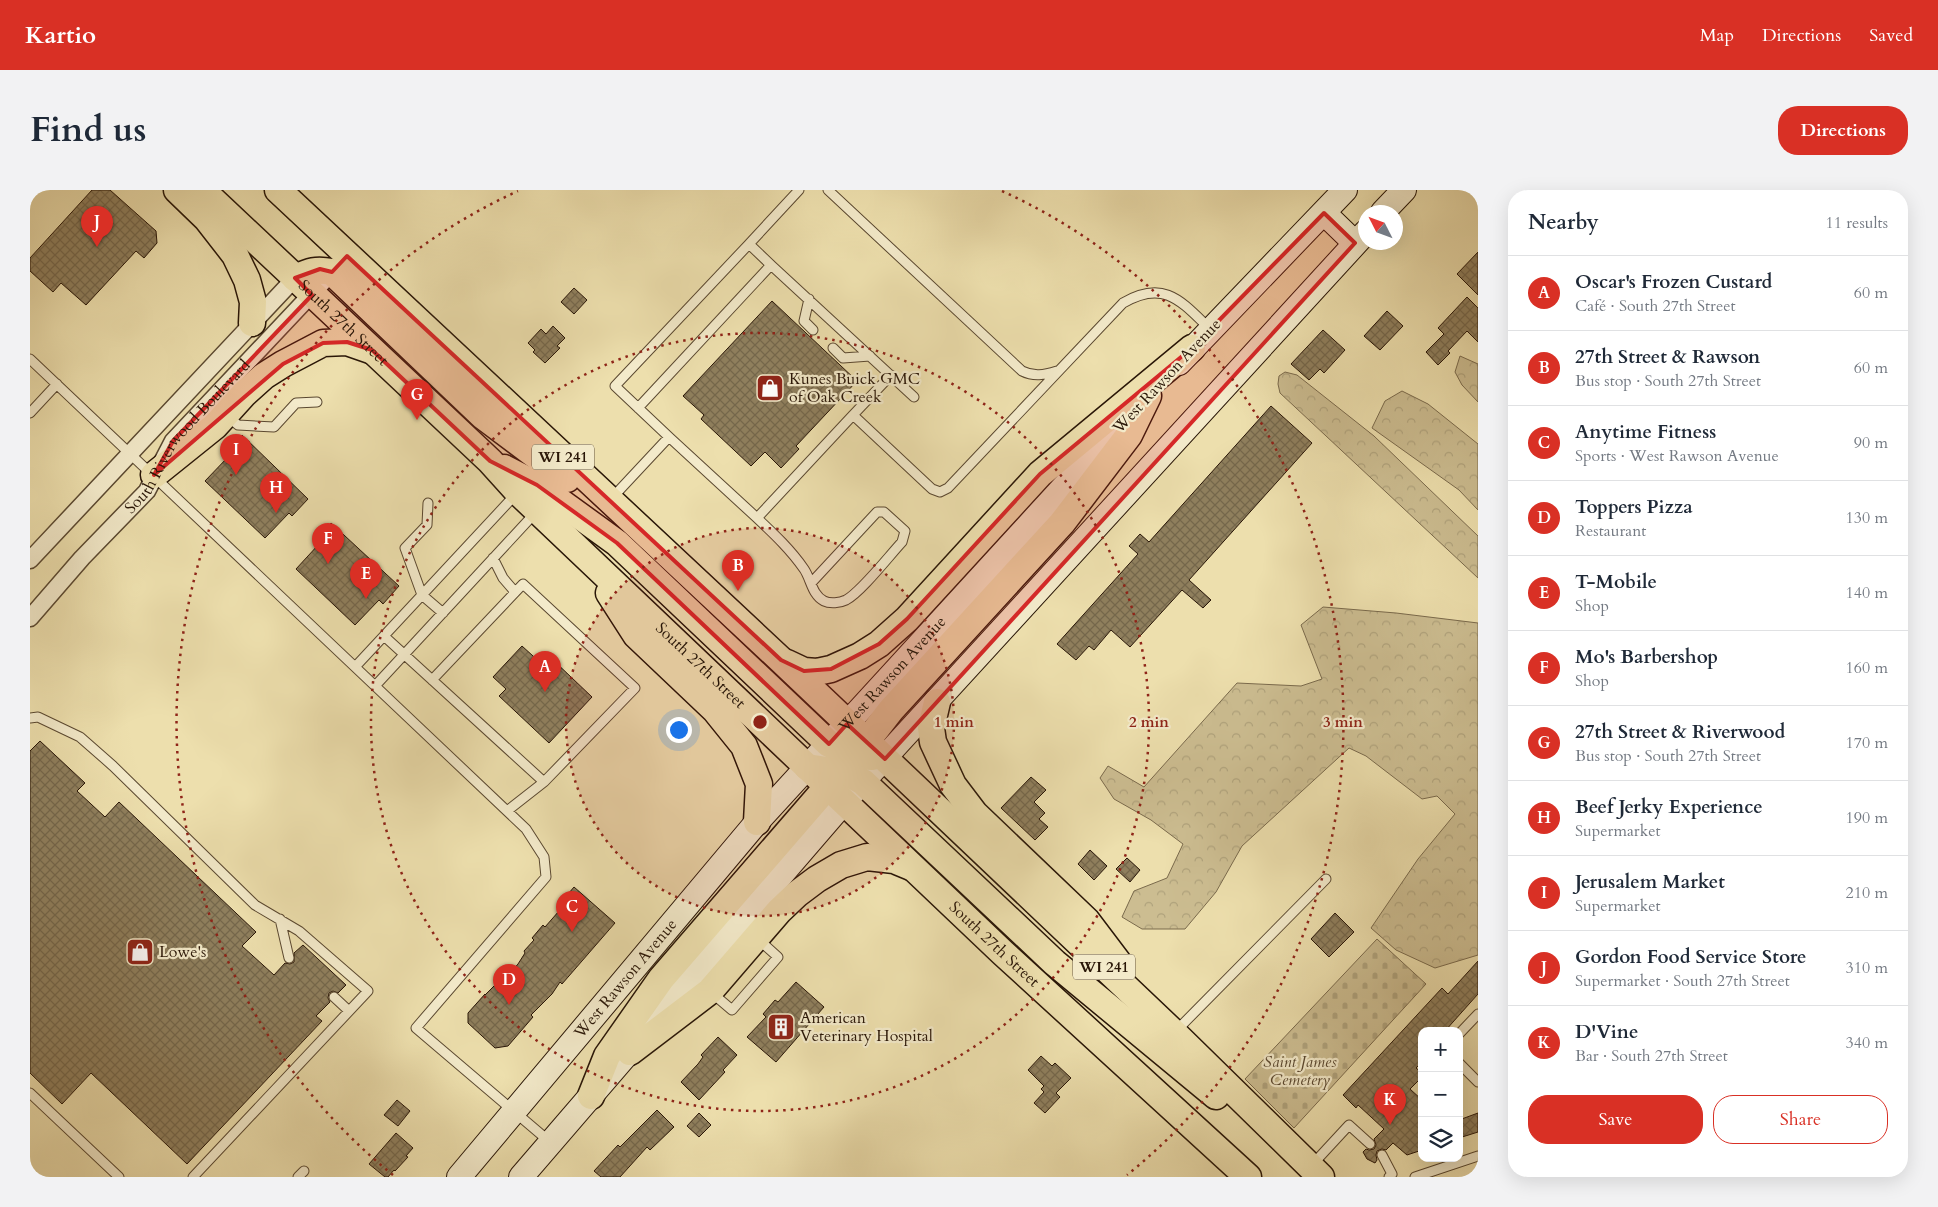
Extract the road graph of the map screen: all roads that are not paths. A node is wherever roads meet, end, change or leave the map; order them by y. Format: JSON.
{"nodes":[{"id":1,"x":177,"y":190,"type":"edge"},
{"id":2,"x":202,"y":190,"type":"edge"},
{"id":3,"x":278,"y":190,"type":"edge"},
{"id":4,"x":799,"y":190,"type":"edge"},
{"id":5,"x":828,"y":190,"type":"edge"},
{"id":6,"x":1346,"y":190,"type":"edge"},
{"id":7,"x":1404,"y":190,"type":"edge"},
{"id":8,"x":1390,"y":205,"type":"edge"},
{"id":9,"x":1324,"y":213,"type":"junction"},
{"id":10,"x":1358,"y":237,"type":"edge"},
{"id":11,"x":1358,"y":240,"type":"edge"},
{"id":12,"x":749,"y":244,"type":"junction"},
{"id":13,"x":340,"y":264,"type":"junction"},
{"id":14,"x":772,"y":265,"type":"junction"},
{"id":15,"x":303,"y":286,"type":"junction"},
{"id":16,"x":809,"y":300,"type":"junction"},
{"id":17,"x":252,"y":323,"type":"junction"},
{"id":18,"x":1210,"y":329,"type":"junction"},
{"id":19,"x":813,"y":330,"type":"dead end"},
{"id":20,"x":833,"y":348,"type":"dead end"},
{"id":21,"x":1192,"y":348,"type":"junction"},
{"id":22,"x":372,"y":350,"type":"junction"},
{"id":23,"x":870,"y":356,"type":"junction"},
{"id":24,"x":30,"y":359,"type":"edge"},
{"id":25,"x":1059,"y":371,"type":"junction"},
{"id":26,"x":891,"y":375,"type":"junction"},
{"id":27,"x":57,"y":384,"type":"junction"},
{"id":28,"x":1148,"y":396,"type":"joint"},
{"id":29,"x":914,"y":397,"type":"dead end"},
{"id":30,"x":317,"y":402,"type":"dead end"},
{"id":31,"x":638,"y":408,"type":"junction"},
{"id":32,"x":30,"y":413,"type":"edge"},
{"id":33,"x":226,"y":415,"type":"junction"},
{"id":34,"x":854,"y":415,"type":"junction"},
{"id":35,"x":669,"y":437,"type":"junction"},
{"id":36,"x":130,"y":453,"type":"junction"},
{"id":37,"x":490,"y":461,"type":"junction"},
{"id":38,"x":154,"y":476,"type":"junction"},
{"id":39,"x":518,"y":492,"type":"junction"},
{"id":40,"x":610,"y":500,"type":"junction"},
{"id":41,"x":428,"y":503,"type":"dead end"},
{"id":42,"x":537,"y":511,"type":"junction"},
{"id":43,"x":757,"y":518,"type":"junction"},
{"id":44,"x":586,"y":556,"type":"junction"},
{"id":45,"x":493,"y":558,"type":"junction"},
{"id":46,"x":30,"y":560,"type":"edge"},
{"id":47,"x":812,"y":582,"type":"junction"},
{"id":48,"x":515,"y":592,"type":"junction"},
{"id":49,"x":422,"y":595,"type":"junction"},
{"id":50,"x":443,"y":613,"type":"junction"},
{"id":51,"x":30,"y":618,"type":"edge"},
{"id":52,"x":384,"y":636,"type":"junction"},
{"id":53,"x":405,"y":654,"type":"junction"},
{"id":54,"x":782,"y":660,"type":"junction"},
{"id":55,"x":355,"y":668,"type":"junction"},
{"id":56,"x":432,"y":680,"type":"junction"},
{"id":57,"x":375,"y":686,"type":"junction"},
{"id":58,"x":937,"y":702,"type":"junction"},
{"id":59,"x":30,"y":718,"type":"edge"},
{"id":60,"x":885,"y":759,"type":"junction"},
{"id":61,"x":846,"y":763,"type":"junction"},
{"id":62,"x":807,"y":767,"type":"junction"},
{"id":63,"x":544,"y":782,"type":"junction"},
{"id":64,"x":507,"y":811,"type":"junction"},
{"id":65,"x":757,"y":822,"type":"junction"},
{"id":66,"x":913,"y":868,"type":"junction"},
{"id":67,"x":1326,"y":879,"type":"dead end"},
{"id":68,"x":280,"y":919,"type":"junction"},
{"id":69,"x":748,"y":931,"type":"junction"},
{"id":70,"x":289,"y":958,"type":"dead end"},
{"id":71,"x":334,"y":997,"type":"dead end"},
{"id":72,"x":349,"y":1011,"type":"junction"},
{"id":73,"x":1478,"y":1014,"type":"edge"},
{"id":74,"x":1463,"y":1030,"type":"edge"},
{"id":75,"x":1174,"y":1033,"type":"junction"},
{"id":76,"x":630,"y":1052,"type":"junction"},
{"id":77,"x":1463,"y":1067,"type":"edge"},
{"id":78,"x":1478,"y":1082,"type":"edge"},
{"id":79,"x":30,"y":1093,"type":"edge"},
{"id":80,"x":591,"y":1096,"type":"junction"},
{"id":81,"x":514,"y":1112,"type":"junction"},
{"id":82,"x":1274,"y":1132,"type":"junction"},
{"id":83,"x":550,"y":1143,"type":"junction"},
{"id":84,"x":1370,"y":1144,"type":"dead end"},
{"id":85,"x":1382,"y":1155,"type":"dead end"},
{"id":86,"x":1478,"y":1156,"type":"edge"},
{"id":87,"x":1316,"y":1172,"type":"edge"},
{"id":88,"x":1394,"y":1176,"type":"edge"},
{"id":89,"x":118,"y":1177,"type":"edge"},
{"id":90,"x":194,"y":1177,"type":"edge"},
{"id":91,"x":459,"y":1177,"type":"edge"},
{"id":92,"x":520,"y":1177,"type":"edge"},
{"id":93,"x":1248,"y":1177,"type":"edge"},
{"id":94,"x":1415,"y":1177,"type":"edge"}],
"edges":[{"from":1,"to":17,"type":"main road"},
{"from":2,"to":15,"type":"main road","name":"South 27th Street","number":"WI 241"},
{"from":3,"to":13,"type":"main road","name":"South 27th Street","number":"WI 241"},
{"from":4,"to":12,"type":"lane"},
{"from":5,"to":25,"type":"lane"},
{"from":6,"to":9,"type":"main road","name":"West Rawson Avenue"},
{"from":7,"to":8,"type":"main road"},
{"from":9,"to":10,"type":"main road"},
{"from":9,"to":18,"type":"main road","name":"West Rawson Avenue"},
{"from":11,"to":58,"type":"main road"},
{"from":12,"to":14,"type":"lane"},
{"from":12,"to":31,"type":"lane"},
{"from":13,"to":15,"type":"main road"},
{"from":13,"to":40,"type":"main road","name":"South 27th Street","number":"WI 241"},
{"from":14,"to":16,"type":"lane"},
{"from":14,"to":31,"type":"lane"},
{"from":15,"to":17,"type":"street","name":"South Riverwood Boulevard"},
{"from":15,"to":22,"type":"main road","name":"South 27th Street","number":"WI 241"},
{"from":15,"to":38,"type":"street","name":"South Riverwood Boulevard"},
{"from":16,"to":19,"type":"lane"},
{"from":16,"to":23,"type":"lane"},
{"from":17,"to":36,"type":"street","name":"South Riverwood Boulevard"},
{"from":18,"to":21,"type":"main road","name":"West Rawson Avenue"},
{"from":18,"to":25,"type":"lane"},
{"from":20,"to":23,"type":"lane"},
{"from":21,"to":28,"type":"main road","name":"West Rawson Avenue"},
{"from":21,"to":54,"type":"main road"},
{"from":22,"to":33,"type":"main road"},
{"from":22,"to":37,"type":"main road","name":"South 27th Street","number":"WI 241"},
{"from":23,"to":26,"type":"lane"},
{"from":24,"to":27,"type":"lane"},
{"from":25,"to":34,"type":"lane"},
{"from":26,"to":29,"type":"lane"},
{"from":26,"to":34,"type":"lane"},
{"from":27,"to":32,"type":"lane"},
{"from":27,"to":36,"type":"lane"},
{"from":28,"to":61,"type":"main road"},
{"from":30,"to":33,"type":"lane"},
{"from":31,"to":35,"type":"lane"},
{"from":33,"to":38,"type":"main road"},
{"from":34,"to":43,"type":"lane"},
{"from":35,"to":40,"type":"lane"},
{"from":35,"to":43,"type":"lane"},
{"from":36,"to":38,"type":"lane"},
{"from":36,"to":46,"type":"street","name":"South Riverwood Boulevard"},
{"from":37,"to":39,"type":"main road","name":"South 27th Street","number":"WI 241"},
{"from":37,"to":61,"type":"main road"},
{"from":38,"to":51,"type":"street","name":"South Riverwood Boulevard"},
{"from":38,"to":55,"type":"lane"},
{"from":39,"to":42,"type":"main road","name":"South 27th Street","number":"WI 241"},
{"from":39,"to":49,"type":"lane"},
{"from":40,"to":54,"type":"main road","name":"South 27th Street","number":"WI 241"},
{"from":41,"to":49,"type":"lane"},
{"from":42,"to":44,"type":"main road","name":"South 27th Street","number":"WI 241"},
{"from":42,"to":45,"type":"lane"},
{"from":43,"to":47,"type":"lane"},
{"from":44,"to":62,"type":"main road","name":"South 27th Street","number":"WI 241"},
{"from":44,"to":65,"type":"main road"},
{"from":45,"to":48,"type":"lane"},
{"from":45,"to":50,"type":"lane"},
{"from":47,"to":47,"type":"lane"},
{"from":48,"to":56,"type":"lane"},
{"from":48,"to":63,"type":"lane"},
{"from":49,"to":50,"type":"lane"},
{"from":49,"to":52,"type":"lane"},
{"from":50,"to":53,"type":"lane"},
{"from":52,"to":53,"type":"lane"},
{"from":52,"to":55,"type":"lane"},
{"from":53,"to":56,"type":"lane"},
{"from":53,"to":57,"type":"lane"},
{"from":54,"to":61,"type":"main road","name":"South 27th Street","number":"WI 241"},
{"from":55,"to":57,"type":"lane"},
{"from":56,"to":63,"type":"lane"},
{"from":57,"to":64,"type":"lane"},
{"from":58,"to":60,"type":"main road"},
{"from":58,"to":75,"type":"main road"},
{"from":59,"to":68,"type":"lane"},
{"from":60,"to":61,"type":"main road","name":"South 27th Street","number":"WI 241"},
{"from":60,"to":75,"type":"main road","name":"South 27th Street","number":"WI 241"},
{"from":61,"to":62,"type":"main road","name":"South 27th Street","number":"WI 241"},
{"from":61,"to":66,"type":"main road","name":"South 27th Street","number":"WI 241"},
{"from":61,"to":69,"type":"main road"},
{"from":61,"to":80,"type":"main road"},
{"from":61,"to":82,"type":"main road"},
{"from":62,"to":65,"type":"main road","name":"West Rawson Avenue"},
{"from":63,"to":64,"type":"lane"},
{"from":64,"to":81,"type":"lane"},
{"from":65,"to":81,"type":"main road","name":"West Rawson Avenue"},
{"from":66,"to":69,"type":"main road"},
{"from":66,"to":93,"type":"main road","name":"South 27th Street","number":"WI 241"},
{"from":67,"to":75,"type":"lane"},
{"from":68,"to":70,"type":"lane"},
{"from":68,"to":72,"type":"lane"},
{"from":69,"to":76,"type":"main road"},
{"from":69,"to":76,"type":"main road"},
{"from":71,"to":72,"type":"lane"},
{"from":72,"to":90,"type":"lane"},
{"from":73,"to":74,"type":"lane"},
{"from":75,"to":82,"type":"main road","name":"South 27th Street","number":"WI 241"},
{"from":76,"to":80,"type":"main road"},
{"from":77,"to":78,"type":"lane"},
{"from":79,"to":89,"type":"lane"},
{"from":80,"to":83,"type":"main road"},
{"from":81,"to":83,"type":"lane"},
{"from":81,"to":91,"type":"main road","name":"West Rawson Avenue"},
{"from":82,"to":87,"type":"main road","name":"South 27th Street","number":"WI 241"},
{"from":83,"to":92,"type":"main road"},
{"from":84,"to":87,"type":"lane"},
{"from":85,"to":88,"type":"lane"},
{"from":86,"to":94,"type":"lane"}]}
